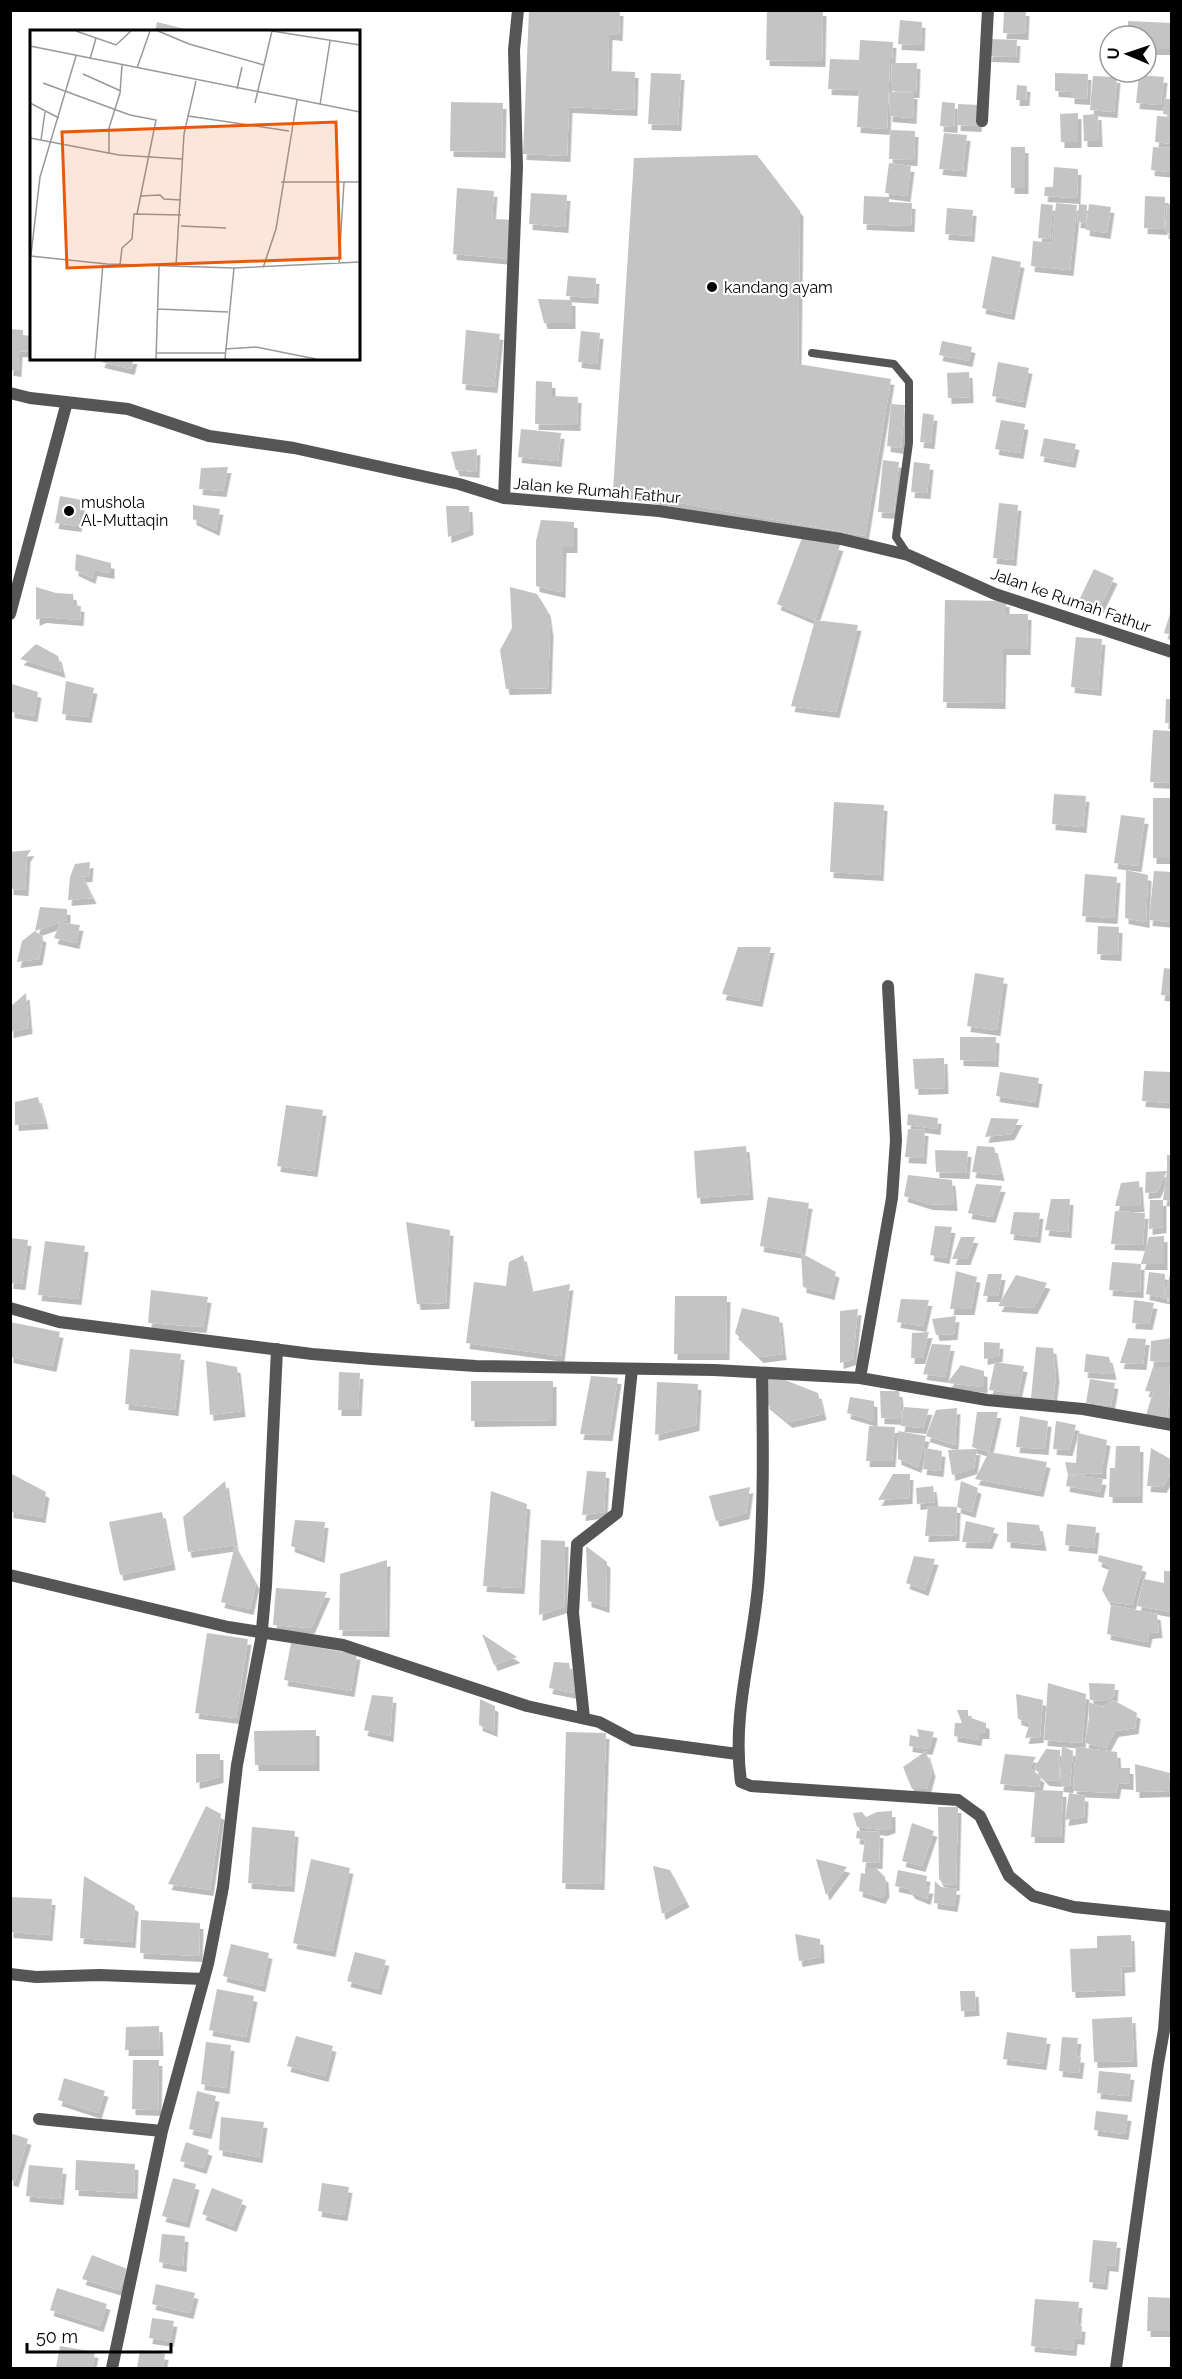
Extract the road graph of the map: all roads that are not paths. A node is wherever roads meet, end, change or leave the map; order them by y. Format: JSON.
{"nodes":[{"id":1,"x":518,"y":10,"type":"edge"},
{"id":2,"x":988,"y":10,"type":"edge"},
{"id":3,"x":982,"y":121,"type":"dead end"},
{"id":4,"x":812,"y":353,"type":"dead end"},
{"id":5,"x":10,"y":393,"type":"edge"},
{"id":6,"x":68,"y":402,"type":"junction"},
{"id":7,"x":504,"y":498,"type":"junction"},
{"id":8,"x":908,"y":555,"type":"junction"},
{"id":9,"x":10,"y":614,"type":"edge"},
{"id":10,"x":1172,"y":652,"type":"edge"},
{"id":11,"x":888,"y":986,"type":"dead end"},
{"id":12,"x":10,"y":1308,"type":"edge"},
{"id":13,"x":277,"y":1350,"type":"junction"},
{"id":14,"x":632,"y":1370,"type":"junction"},
{"id":15,"x":762,"y":1373,"type":"junction"},
{"id":16,"x":860,"y":1378,"type":"junction"},
{"id":17,"x":1172,"y":1425,"type":"edge"},
{"id":18,"x":10,"y":1575,"type":"edge"},
{"id":19,"x":261,"y":1632,"type":"junction"},
{"id":20,"x":584,"y":1718,"type":"junction"},
{"id":21,"x":737,"y":1754,"type":"junction"},
{"id":22,"x":1172,"y":1918,"type":"edge"},
{"id":23,"x":10,"y":1974,"type":"edge"},
{"id":24,"x":204,"y":1979,"type":"junction"},
{"id":25,"x":1158,"y":2064,"type":"junction"},
{"id":26,"x":1172,"y":2066,"type":"edge"},
{"id":27,"x":39,"y":2119,"type":"dead end"},
{"id":28,"x":162,"y":2131,"type":"junction"},
{"id":29,"x":112,"y":2368,"type":"edge"},
{"id":30,"x":1116,"y":2368,"type":"edge"}],
"edges":[{"from":1,"to":7,"type":"street"},
{"from":2,"to":3,"type":"street"},
{"from":4,"to":8,"type":"lane"},
{"from":5,"to":6,"type":"street","name":"Jalan ke Rumah Fathur"},
{"from":6,"to":7,"type":"street","name":"Jalan ke Rumah Fathur"},
{"from":6,"to":9,"type":"street"},
{"from":7,"to":8,"type":"street","name":"Jalan ke Rumah Fathur"},
{"from":8,"to":10,"type":"street","name":"Jalan ke Rumah Fathur"},
{"from":11,"to":16,"type":"street"},
{"from":12,"to":13,"type":"street"},
{"from":13,"to":14,"type":"street"},
{"from":13,"to":19,"type":"street"},
{"from":14,"to":15,"type":"street"},
{"from":14,"to":20,"type":"street"},
{"from":15,"to":16,"type":"street"},
{"from":15,"to":21,"type":"street"},
{"from":16,"to":17,"type":"street"},
{"from":18,"to":19,"type":"street"},
{"from":19,"to":20,"type":"street"},
{"from":19,"to":24,"type":"street"},
{"from":20,"to":21,"type":"street"},
{"from":21,"to":22,"type":"street"},
{"from":22,"to":25,"type":"street"},
{"from":23,"to":24,"type":"street"},
{"from":24,"to":28,"type":"street"},
{"from":25,"to":26,"type":"street"},
{"from":25,"to":30,"type":"street"},
{"from":27,"to":28,"type":"street"},
{"from":28,"to":29,"type":"street"}]}
